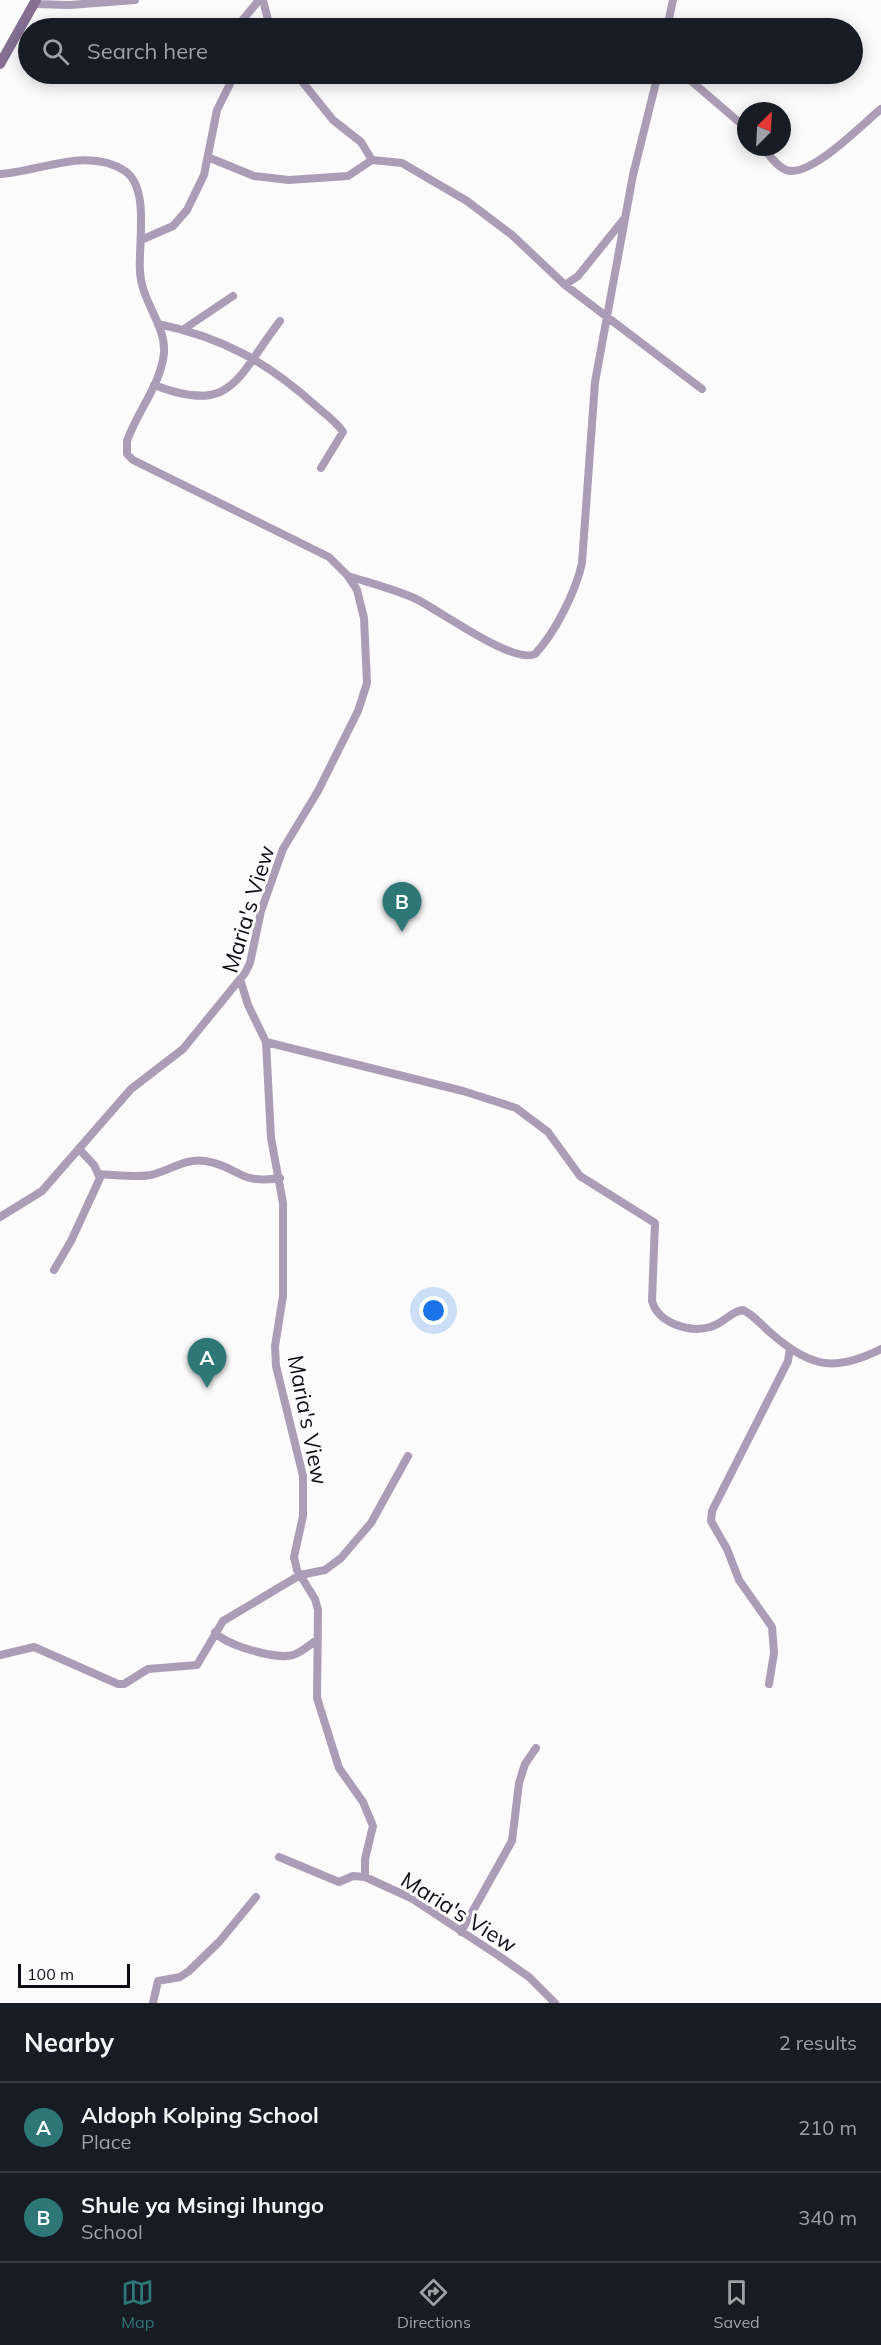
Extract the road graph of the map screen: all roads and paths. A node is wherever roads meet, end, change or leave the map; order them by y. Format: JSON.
{"nodes":[{"id":1,"x":135,"y":0,"type":"edge"},
{"id":2,"x":261,"y":0,"type":"edge"},
{"id":3,"x":673,"y":0,"type":"edge"},
{"id":4,"x":35,"y":2,"type":"edge"},
{"id":5,"x":26,"y":18,"type":"edge"},
{"id":6,"x":245,"y":18,"type":"edge"},
{"id":7,"x":267,"y":18,"type":"edge"},
{"id":8,"x":669,"y":18,"type":"edge"},
{"id":9,"x":18,"y":32,"type":"edge"},
{"id":10,"x":0,"y":64,"type":"edge"},
{"id":11,"x":230,"y":84,"type":"edge"},
{"id":12,"x":304,"y":84,"type":"edge"},
{"id":13,"x":655,"y":84,"type":"edge"},
{"id":14,"x":695,"y":84,"type":"edge"},
{"id":15,"x":881,"y":109,"type":"edge"},
{"id":16,"x":737,"y":120,"type":"edge"},
{"id":17,"x":770,"y":156,"type":"edge"},
{"id":18,"x":210,"y":158,"type":"junction"},
{"id":19,"x":372,"y":160,"type":"junction"},
{"id":20,"x":0,"y":174,"type":"edge"},
{"id":21,"x":626,"y":218,"type":"junction"},
{"id":22,"x":141,"y":240,"type":"junction"},
{"id":23,"x":566,"y":285,"type":"junction"},
{"id":24,"x":233,"y":296,"type":"dead end"},
{"id":25,"x":607,"y":315,"type":"junction"},
{"id":26,"x":280,"y":321,"type":"dead end"},
{"id":27,"x":158,"y":324,"type":"junction"},
{"id":28,"x":184,"y":329,"type":"junction"},
{"id":29,"x":252,"y":356,"type":"junction"},
{"id":30,"x":153,"y":385,"type":"junction"},
{"id":31,"x":702,"y":389,"type":"dead end"},
{"id":32,"x":321,"y":468,"type":"dead end"},
{"id":33,"x":348,"y":576,"type":"junction"},
{"id":34,"x":240,"y":979,"type":"junction"},
{"id":35,"x":266,"y":1042,"type":"junction"},
{"id":36,"x":79,"y":1149,"type":"junction"},
{"id":37,"x":99,"y":1174,"type":"junction"},
{"id":38,"x":280,"y":1178,"type":"junction"},
{"id":39,"x":0,"y":1218,"type":"edge"},
{"id":40,"x":54,"y":1270,"type":"dead end"},
{"id":41,"x":790,"y":1348,"type":"junction"},
{"id":42,"x":881,"y":1349,"type":"edge"},
{"id":43,"x":408,"y":1456,"type":"dead end"},
{"id":44,"x":300,"y":1575,"type":"junction"},
{"id":45,"x":215,"y":1632,"type":"junction"},
{"id":46,"x":317,"y":1640,"type":"junction"},
{"id":47,"x":0,"y":1655,"type":"edge"},
{"id":48,"x":769,"y":1684,"type":"dead end"},
{"id":49,"x":536,"y":1748,"type":"dead end"},
{"id":50,"x":279,"y":1857,"type":"dead end"},
{"id":51,"x":365,"y":1877,"type":"junction"},
{"id":52,"x":256,"y":1897,"type":"dead end"},
{"id":53,"x":461,"y":1932,"type":"junction"},
{"id":54,"x":153,"y":2003,"type":"edge"},
{"id":55,"x":555,"y":2003,"type":"edge"}],
"edges":[{"from":1,"to":4,"type":"street"},
{"from":2,"to":6,"type":"street"},
{"from":2,"to":7,"type":"street"},
{"from":3,"to":8,"type":"street"},
{"from":4,"to":5,"type":"main road"},
{"from":9,"to":10,"type":"main road"},
{"from":11,"to":18,"type":"street"},
{"from":12,"to":19,"type":"street"},
{"from":13,"to":21,"type":"street"},
{"from":14,"to":16,"type":"street"},
{"from":15,"to":17,"type":"street"},
{"from":18,"to":19,"type":"street"},
{"from":18,"to":22,"type":"street"},
{"from":19,"to":23,"type":"street"},
{"from":20,"to":22,"type":"street","name":"Maria's View"},
{"from":21,"to":23,"type":"street"},
{"from":21,"to":25,"type":"street"},
{"from":22,"to":27,"type":"street","name":"Maria's View"},
{"from":23,"to":25,"type":"street"},
{"from":24,"to":28,"type":"street"},
{"from":25,"to":31,"type":"street"},
{"from":25,"to":33,"type":"street"},
{"from":26,"to":29,"type":"street"},
{"from":27,"to":28,"type":"street"},
{"from":27,"to":30,"type":"street","name":"Maria's View"},
{"from":28,"to":29,"type":"street"},
{"from":29,"to":30,"type":"street"},
{"from":29,"to":32,"type":"street"},
{"from":30,"to":33,"type":"street","name":"Maria's View"},
{"from":33,"to":34,"type":"street","name":"Maria's View"},
{"from":34,"to":35,"type":"street","name":"Maria's View"},
{"from":34,"to":36,"type":"street"},
{"from":35,"to":38,"type":"street","name":"Maria's View"},
{"from":35,"to":41,"type":"street"},
{"from":36,"to":37,"type":"street"},
{"from":36,"to":39,"type":"street"},
{"from":37,"to":38,"type":"street"},
{"from":37,"to":40,"type":"street"},
{"from":38,"to":44,"type":"street","name":"Maria's View"},
{"from":41,"to":42,"type":"street"},
{"from":41,"to":48,"type":"street"},
{"from":43,"to":44,"type":"street"},
{"from":44,"to":45,"type":"street"},
{"from":44,"to":46,"type":"street","name":"Maria's View"},
{"from":45,"to":46,"type":"street"},
{"from":45,"to":47,"type":"street"},
{"from":46,"to":51,"type":"street","name":"Maria's View"},
{"from":49,"to":53,"type":"street"},
{"from":50,"to":51,"type":"street"},
{"from":51,"to":53,"type":"street","name":"Maria's View"},
{"from":52,"to":54,"type":"street"},
{"from":53,"to":55,"type":"street","name":"Maria's View"}]}
